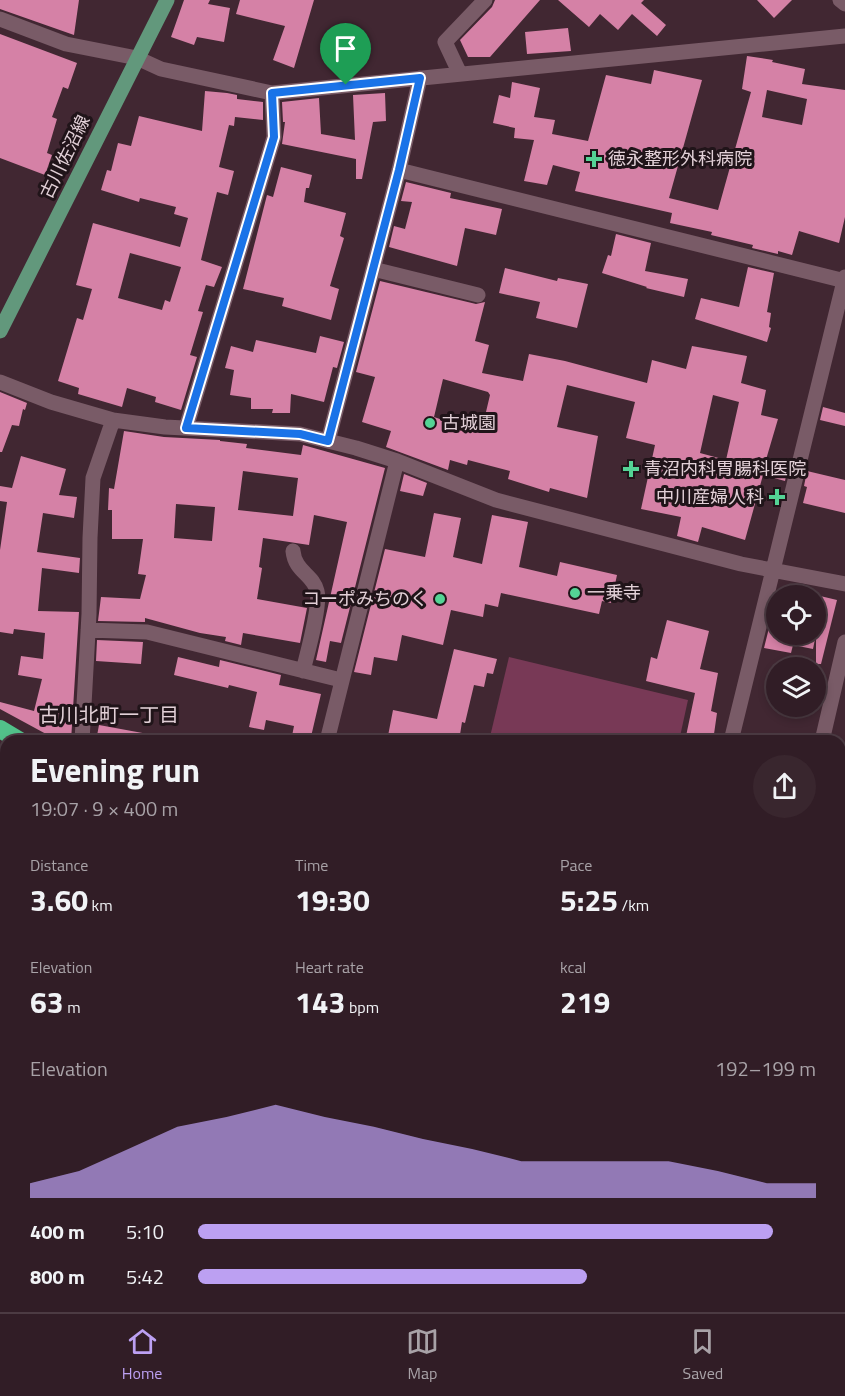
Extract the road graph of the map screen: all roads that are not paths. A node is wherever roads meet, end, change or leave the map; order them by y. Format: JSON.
{"nodes":[{"id":1,"x":166,"y":0,"type":"edge"},
{"id":2,"x":485,"y":0,"type":"edge"},
{"id":3,"x":840,"y":0,"type":"edge"},
{"id":4,"x":845,"y":4,"type":"edge"},
{"id":5,"x":0,"y":18,"type":"edge"},
{"id":6,"x":845,"y":36,"type":"edge"},
{"id":7,"x":137,"y":58,"type":"junction"},
{"id":8,"x":460,"y":74,"type":"junction"},
{"id":9,"x":420,"y":78,"type":"junction"},
{"id":10,"x":272,"y":93,"type":"junction"},
{"id":11,"x":399,"y":170,"type":"junction"},
{"id":12,"x":373,"y":269,"type":"junction"},
{"id":13,"x":845,"y":279,"type":"edge"},
{"id":14,"x":478,"y":295,"type":"dead end"},
{"id":15,"x":0,"y":332,"type":"edge"},
{"id":16,"x":0,"y":381,"type":"edge"},
{"id":17,"x":113,"y":420,"type":"junction"},
{"id":18,"x":186,"y":428,"type":"junction"},
{"id":19,"x":328,"y":441,"type":"junction"},
{"id":20,"x":398,"y":461,"type":"junction"},
{"id":21,"x":293,"y":551,"type":"dead end"},
{"id":22,"x":772,"y":570,"type":"junction"},
{"id":23,"x":845,"y":584,"type":"edge"},
{"id":24,"x":88,"y":630,"type":"junction"},
{"id":25,"x":845,"y":642,"type":"edge"},
{"id":26,"x":303,"y":671,"type":"junction"},
{"id":27,"x":341,"y":680,"type":"junction"},
{"id":28,"x":82,"y":735,"type":"edge"},
{"id":29,"x":328,"y":735,"type":"edge"},
{"id":30,"x":732,"y":735,"type":"edge"},
{"id":31,"x":823,"y":735,"type":"edge"}],
"edges":[{"from":1,"to":7,"type":"main road","name":"古川佐沼線"},
{"from":2,"to":8,"type":"street"},
{"from":3,"to":4,"type":"street"},
{"from":5,"to":7,"type":"street"},
{"from":6,"to":8,"type":"street"},
{"from":7,"to":10,"type":"street"},
{"from":7,"to":15,"type":"main road","name":"古川佐沼線"},
{"from":8,"to":9,"type":"street"},
{"from":9,"to":10,"type":"street"},
{"from":9,"to":11,"type":"street"},
{"from":10,"to":18,"type":"street"},
{"from":11,"to":12,"type":"street"},
{"from":11,"to":13,"type":"street"},
{"from":12,"to":14,"type":"street"},
{"from":12,"to":19,"type":"street"},
{"from":13,"to":22,"type":"street"},
{"from":16,"to":17,"type":"street"},
{"from":17,"to":18,"type":"street"},
{"from":17,"to":24,"type":"street"},
{"from":18,"to":19,"type":"street"},
{"from":19,"to":20,"type":"street"},
{"from":20,"to":22,"type":"street"},
{"from":20,"to":27,"type":"street"},
{"from":21,"to":26,"type":"street"},
{"from":22,"to":23,"type":"street"},
{"from":22,"to":30,"type":"street"},
{"from":24,"to":26,"type":"street"},
{"from":24,"to":28,"type":"street"},
{"from":25,"to":31,"type":"street"},
{"from":26,"to":27,"type":"street"},
{"from":27,"to":29,"type":"street"}]}
